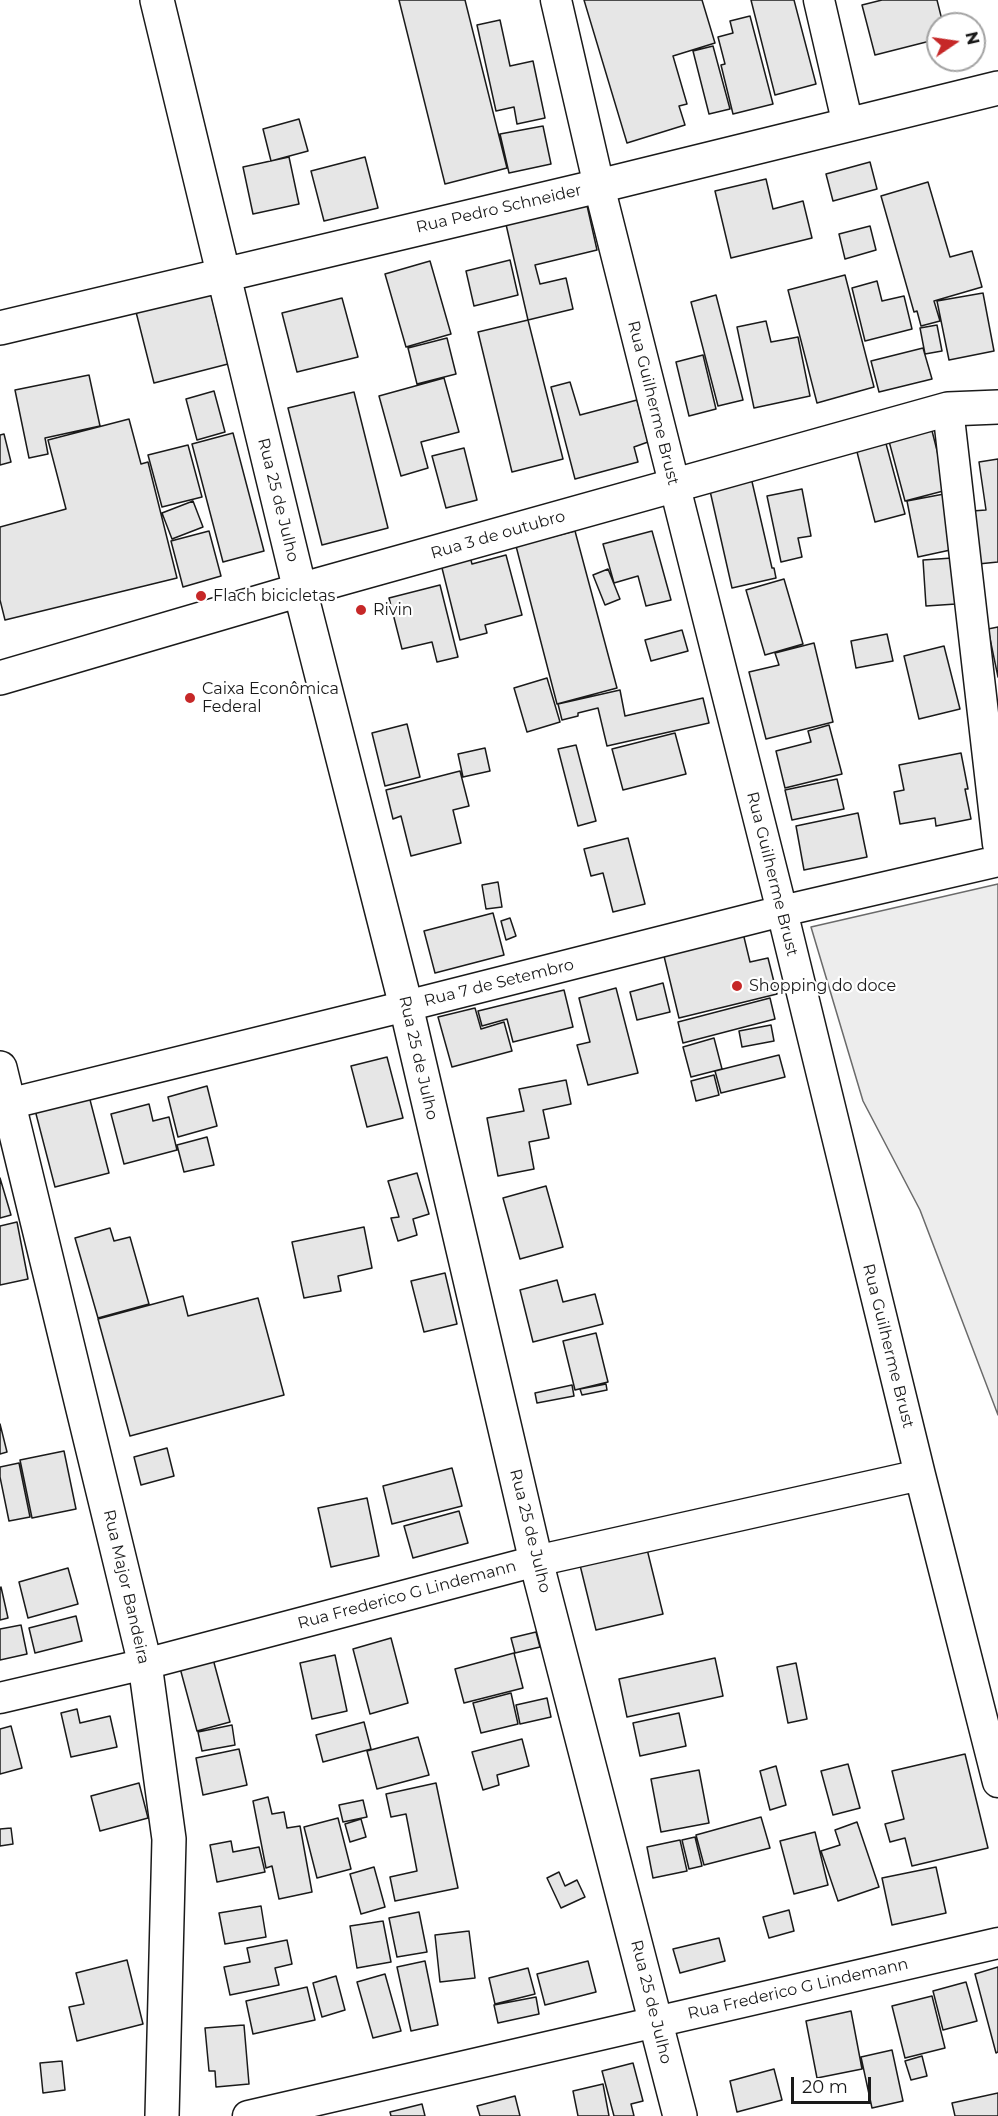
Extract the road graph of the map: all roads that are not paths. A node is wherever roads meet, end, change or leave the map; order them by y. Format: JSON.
{"nodes":[{"id":1,"x":157,"y":0,"type":"edge"},
{"id":2,"x":556,"y":0,"type":"edge"},
{"id":3,"x":819,"y":0,"type":"edge"},
{"id":4,"x":998,"y":87,"type":"edge"},
{"id":5,"x":848,"y":125,"type":"junction"},
{"id":6,"x":599,"y":186,"type":"junction"},
{"id":7,"x":223,"y":274,"type":"junction"},
{"id":8,"x":0,"y":328,"type":"edge"},
{"id":9,"x":998,"y":407,"type":"edge"},
{"id":10,"x":948,"y":409,"type":"junction"},
{"id":11,"x":674,"y":486,"type":"junction"},
{"id":12,"x":300,"y":590,"type":"junction"},
{"id":13,"x":0,"y":678,"type":"edge"},
{"id":14,"x":998,"y":844,"type":"edge"},
{"id":15,"x":998,"y":861,"type":"edge"},
{"id":16,"x":782,"y":911,"type":"junction"},
{"id":17,"x":406,"y":1006,"type":"junction"},
{"id":18,"x":0,"y":1068,"type":"edge"},
{"id":19,"x":5,"y":1105,"type":"edge"},
{"id":20,"x":920,"y":1475,"type":"junction"},
{"id":21,"x":536,"y":1561,"type":"junction"},
{"id":22,"x":145,"y":1664,"type":"junction"},
{"id":23,"x":0,"y":1698,"type":"edge"},
{"id":24,"x":998,"y":1782,"type":"edge"},
{"id":25,"x":998,"y":1943,"type":"edge"},
{"id":26,"x":656,"y":2021,"type":"junction"},
{"id":27,"x":162,"y":2116,"type":"edge"},
{"id":28,"x":248,"y":2116,"type":"edge"},
{"id":29,"x":680,"y":2116,"type":"edge"}],
"edges":[{"from":1,"to":7,"type":"main road","name":"Rua 25 de Julho"},
{"from":2,"to":6,"type":"street","name":"Rua Guilherme Brust"},
{"from":3,"to":5,"type":"street"},
{"from":4,"to":5,"type":"main road","name":"Rua Pedro Schneider"},
{"from":5,"to":6,"type":"main road","name":"Rua Pedro Schneider"},
{"from":6,"to":7,"type":"main road","name":"Rua Pedro Schneider"},
{"from":6,"to":11,"type":"street","name":"Rua Guilherme Brust"},
{"from":7,"to":8,"type":"main road","name":"Rua Pedro Schneider"},
{"from":7,"to":12,"type":"main road","name":"Rua 25 de Julho"},
{"from":9,"to":10,"type":"main road","name":"Rua 3 de outubro"},
{"from":10,"to":11,"type":"main road","name":"Rua 3 de outubro"},
{"from":10,"to":14,"type":"street"},
{"from":11,"to":12,"type":"main road","name":"Rua 3 de outubro"},
{"from":11,"to":16,"type":"street","name":"Rua Guilherme Brust"},
{"from":12,"to":13,"type":"main road","name":"Rua 3 de outubro"},
{"from":12,"to":17,"type":"main road","name":"Rua 25 de Julho"},
{"from":15,"to":16,"type":"street","name":"Rua 7 de Setembro"},
{"from":16,"to":17,"type":"street","name":"Rua 7 de Setembro"},
{"from":16,"to":20,"type":"street","name":"Rua Guilherme Brust"},
{"from":17,"to":19,"type":"street","name":"Rua 7 de Setembro"},
{"from":17,"to":21,"type":"main road","name":"Rua 25 de Julho"},
{"from":18,"to":19,"type":"main road","name":"Rua Major Bandeira"},
{"from":19,"to":22,"type":"main road","name":"Rua Major Bandeira"},
{"from":20,"to":21,"type":"street","name":"Rua Frederico G Lindemann"},
{"from":20,"to":24,"type":"street","name":"Rua Guilherme Brust"},
{"from":21,"to":22,"type":"street","name":"Rua Frederico G Lindemann"},
{"from":21,"to":26,"type":"main road","name":"Rua 25 de Julho"},
{"from":22,"to":23,"type":"street","name":"Rua Frederico G Lindemann"},
{"from":22,"to":27,"type":"main road","name":"Rua Major Bandeira"},
{"from":25,"to":26,"type":"street","name":"Rua Frederico G Lindemann"},
{"from":26,"to":28,"type":"street","name":"Rua Frederico G Lindemann"},
{"from":26,"to":29,"type":"main road","name":"Rua 25 de Julho"}]}
